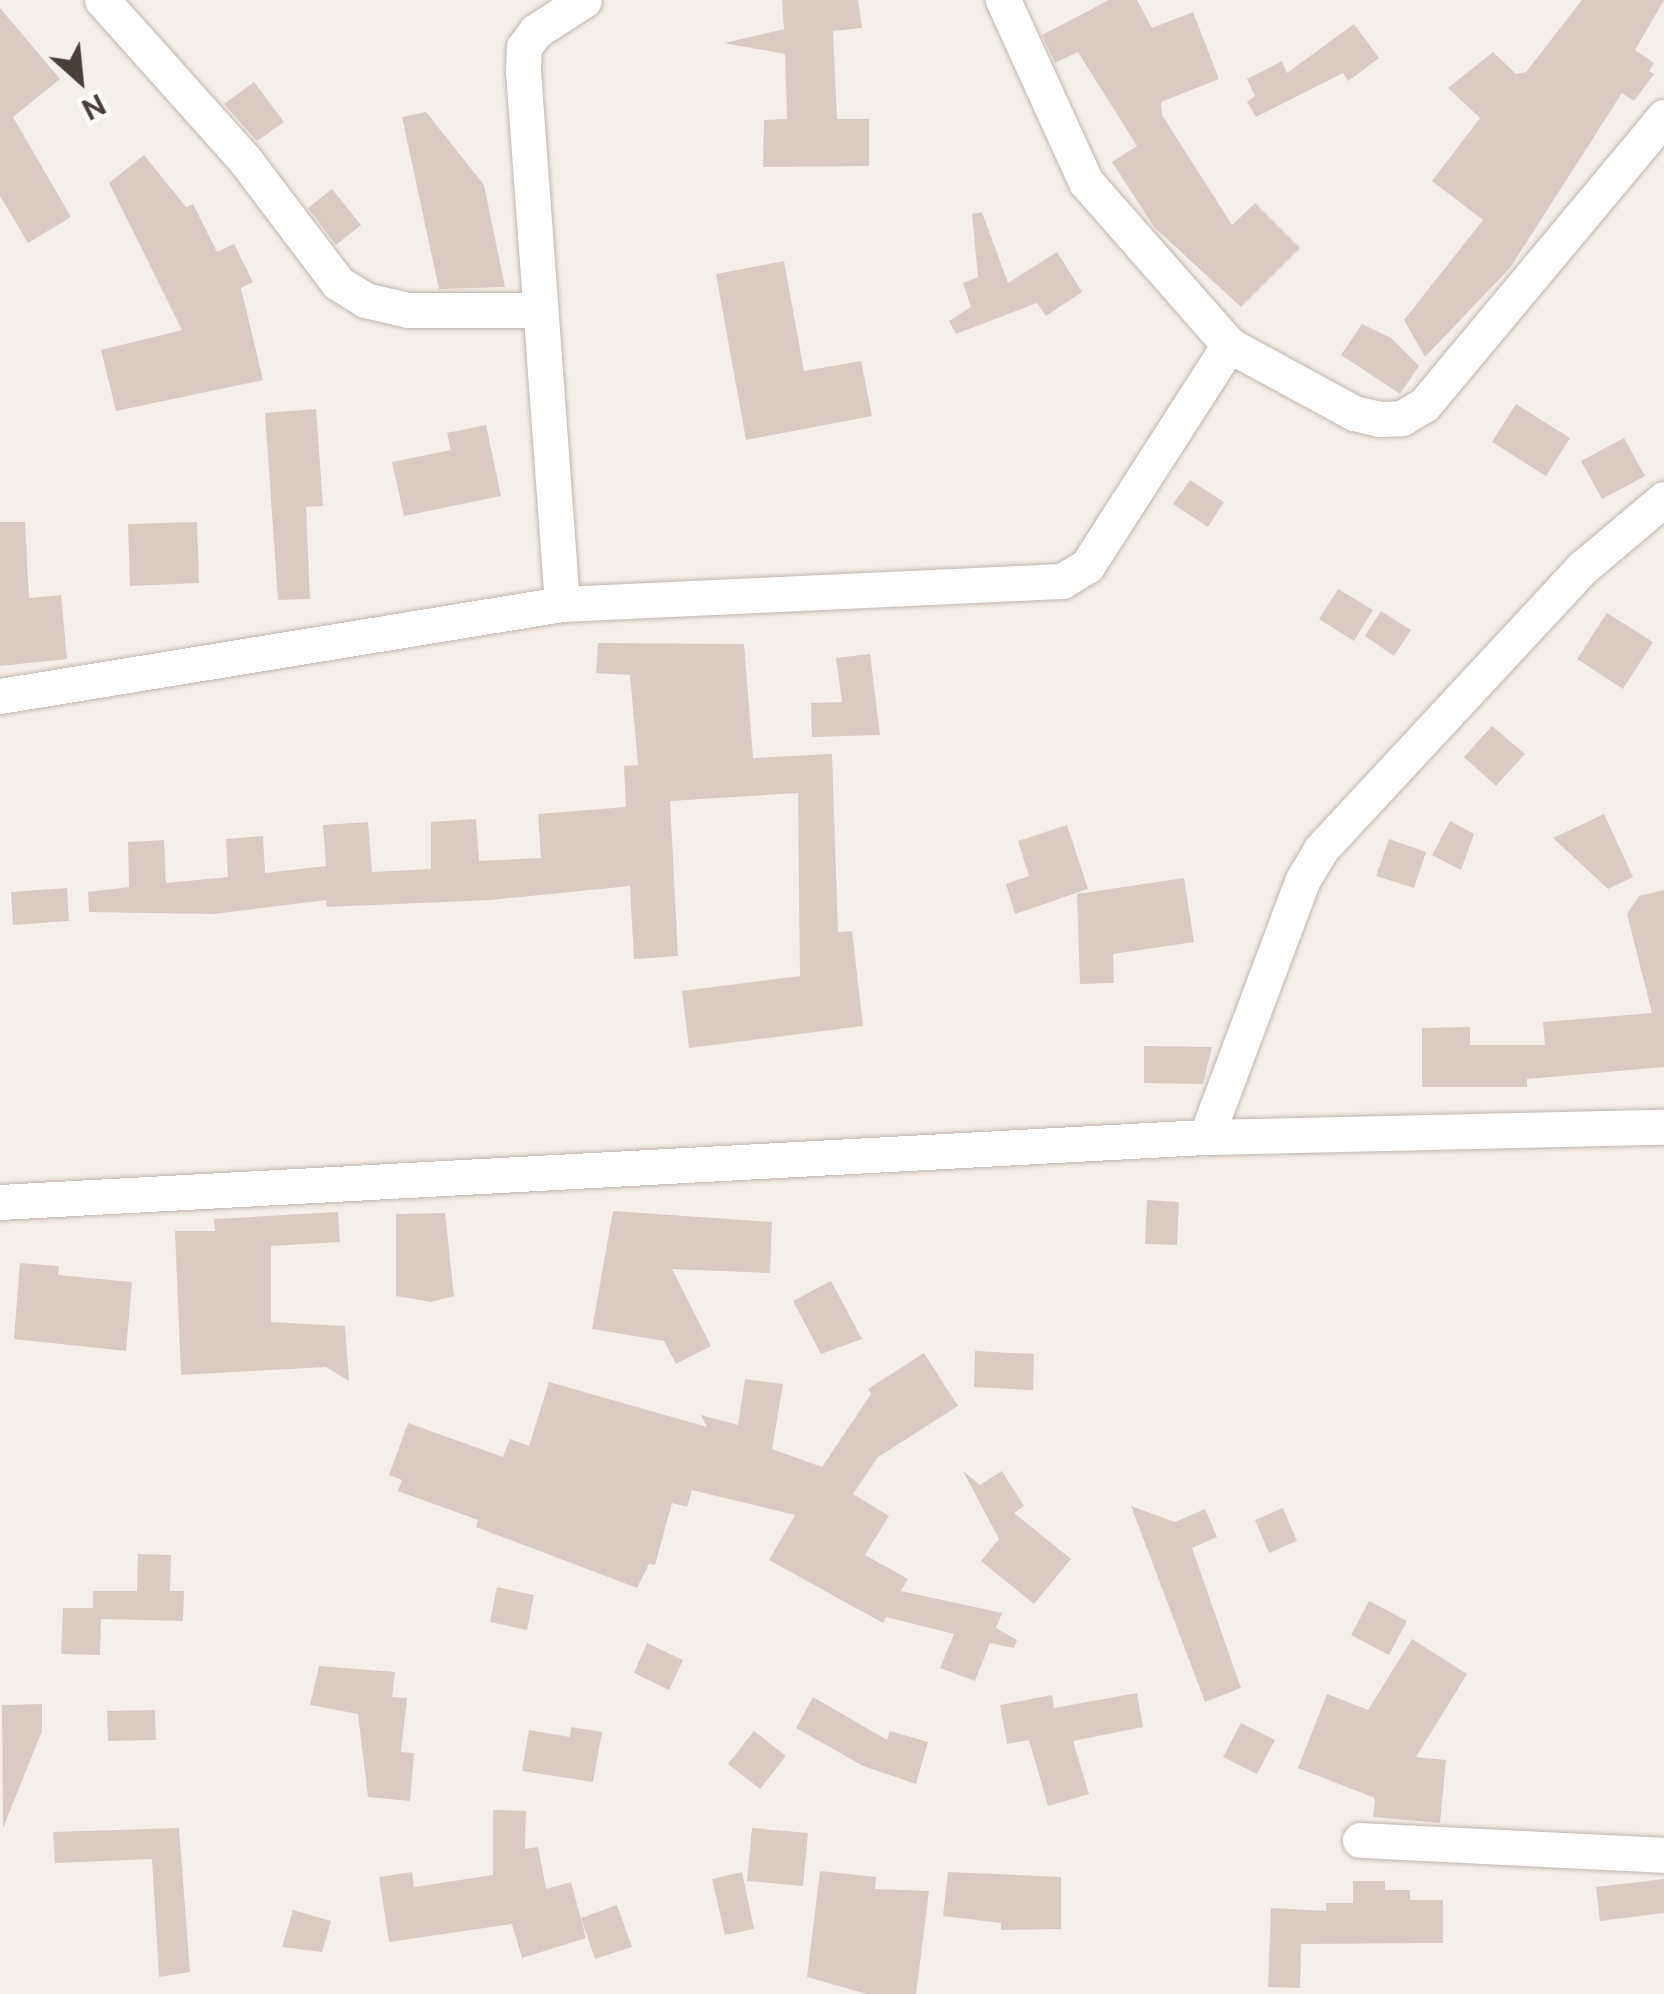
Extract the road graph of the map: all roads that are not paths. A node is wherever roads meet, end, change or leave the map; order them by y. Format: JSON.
{"nodes":[{"id":1,"x":102,"y":0,"type":"edge"},
{"id":2,"x":584,"y":0,"type":"edge"},
{"id":3,"x":1003,"y":0,"type":"edge"},
{"id":4,"x":1664,"y":117,"type":"edge"},
{"id":5,"x":540,"y":310,"type":"junction"},
{"id":6,"x":1229,"y":345,"type":"junction"},
{"id":7,"x":1664,"y":498,"type":"edge"},
{"id":8,"x":562,"y":604,"type":"junction"},
{"id":9,"x":0,"y":696,"type":"edge"},
{"id":10,"x":1664,"y":1127,"type":"edge"},
{"id":11,"x":1206,"y":1137,"type":"junction"},
{"id":12,"x":0,"y":1202,"type":"edge"},
{"id":13,"x":1360,"y":1840,"type":"dead end"},
{"id":14,"x":1664,"y":1855,"type":"edge"}],
"edges":[{"from":1,"to":5,"type":"street"},
{"from":2,"to":5,"type":"street"},
{"from":3,"to":6,"type":"street"},
{"from":4,"to":6,"type":"street"},
{"from":5,"to":8,"type":"street"},
{"from":6,"to":8,"type":"street"},
{"from":7,"to":11,"type":"street"},
{"from":8,"to":9,"type":"street"},
{"from":10,"to":11,"type":"street"},
{"from":11,"to":12,"type":"street"},
{"from":13,"to":14,"type":"street"}]}
